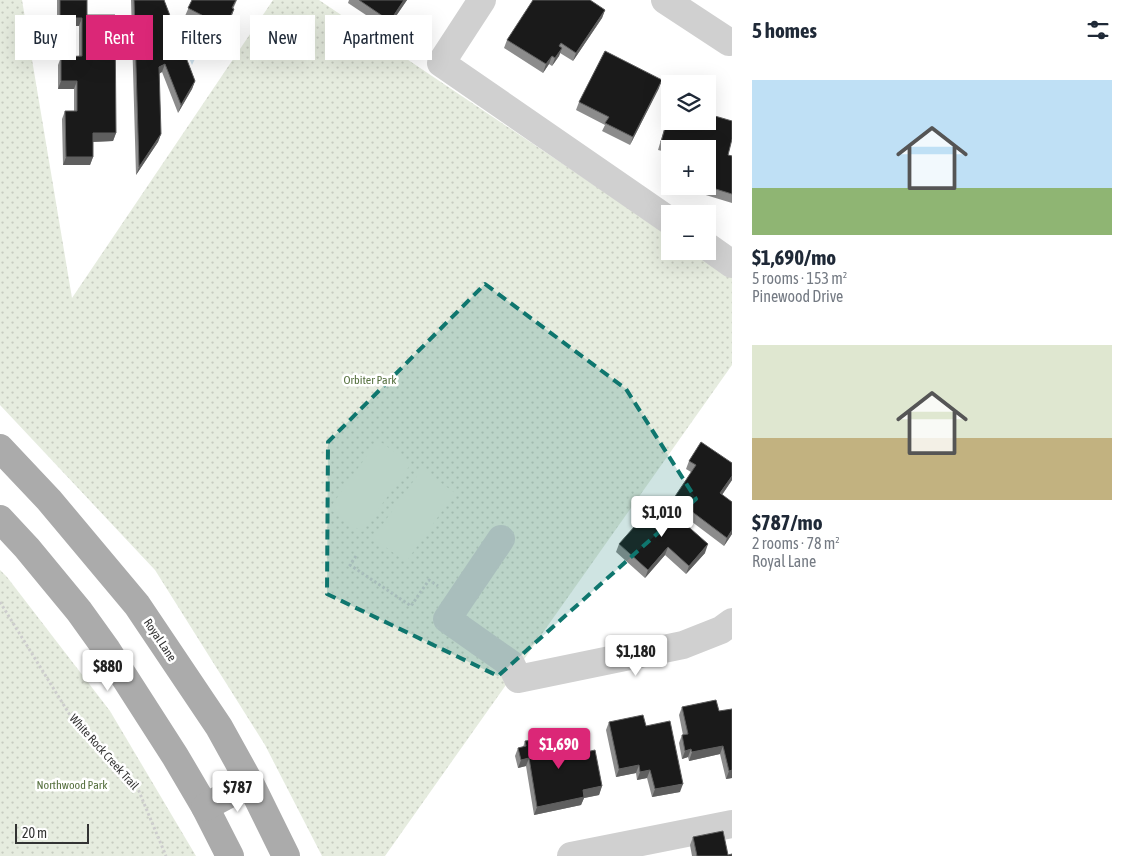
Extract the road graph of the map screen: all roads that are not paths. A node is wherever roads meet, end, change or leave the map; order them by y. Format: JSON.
{"nodes":[{"id":1,"x":482,"y":0,"type":"edge"},
{"id":2,"x":665,"y":0,"type":"edge"},
{"id":3,"x":729,"y":42,"type":"dead end"},
{"id":4,"x":661,"y":215,"type":"edge"},
{"id":5,"x":716,"y":253,"type":"edge"},
{"id":6,"x":732,"y":264,"type":"edge"},
{"id":7,"x":0,"y":448,"type":"edge"},
{"id":8,"x":0,"y":519,"type":"edge"},
{"id":9,"x":501,"y":539,"type":"dead end"},
{"id":10,"x":732,"y":622,"type":"edge"},
{"id":11,"x":250,"y":783,"type":"junction"},
{"id":12,"x":205,"y":807,"type":"junction"},
{"id":13,"x":732,"y":824,"type":"edge"},
{"id":14,"x":230,"y":856,"type":"edge"},
{"id":15,"x":286,"y":856,"type":"edge"},
{"id":16,"x":571,"y":856,"type":"edge"}],
"edges":[{"from":1,"to":4,"type":"street"},
{"from":2,"to":3,"type":"street"},
{"from":5,"to":6,"type":"street"},
{"from":7,"to":11,"type":"main road","name":"Royal Lane"},
{"from":8,"to":12,"type":"main road"},
{"from":9,"to":10,"type":"street"},
{"from":11,"to":12,"type":"main road"},
{"from":11,"to":15,"type":"main road","name":"Royal Lane"},
{"from":12,"to":14,"type":"main road"},
{"from":13,"to":16,"type":"street"}]}
